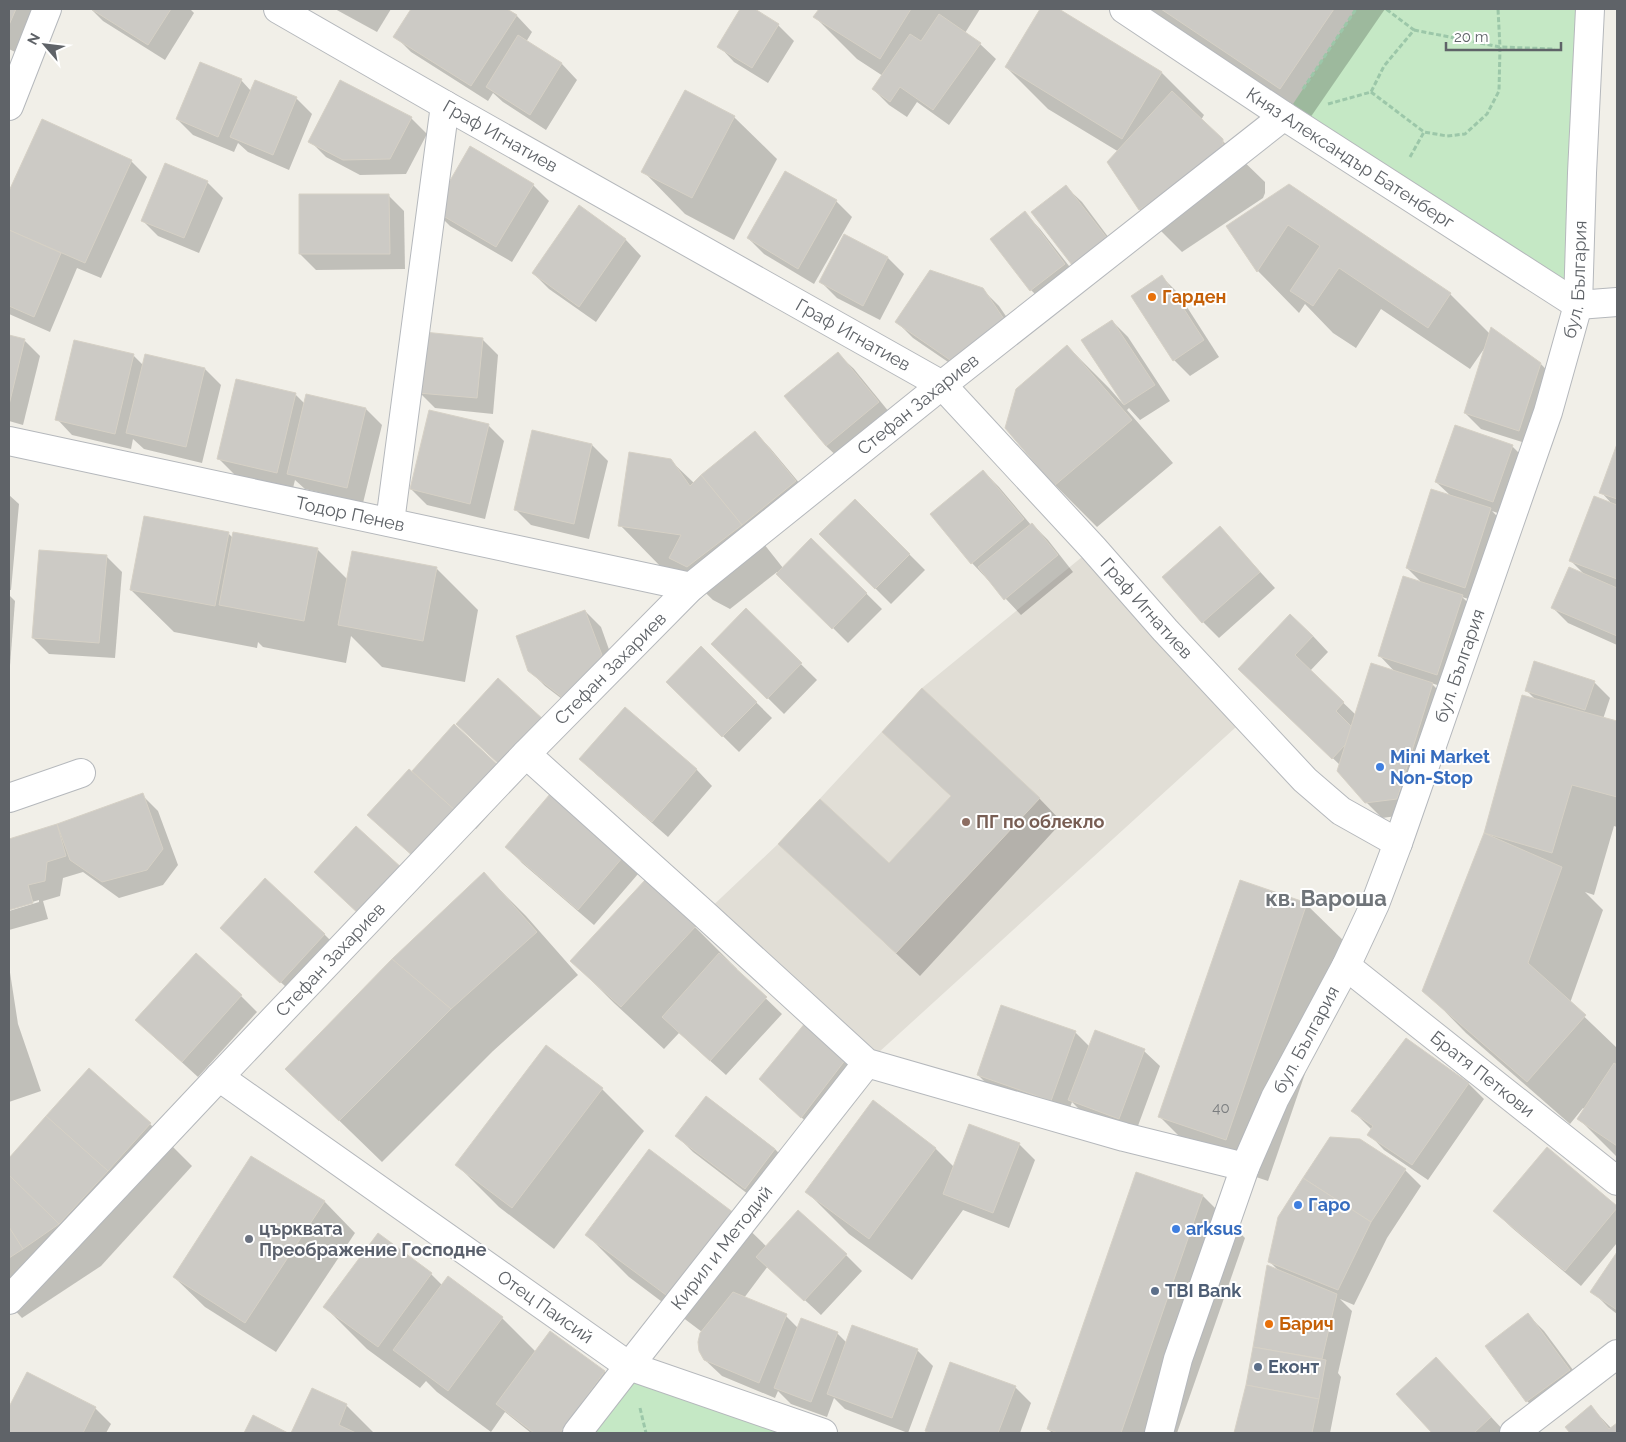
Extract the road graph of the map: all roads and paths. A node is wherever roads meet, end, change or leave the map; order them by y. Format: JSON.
{"nodes":[{"id":1,"x":47,"y":9,"type":"edge"},
{"id":2,"x":278,"y":9,"type":"edge"},
{"id":3,"x":1124,"y":9,"type":"edge"},
{"id":4,"x":1356,"y":9,"type":"edge"},
{"id":5,"x":1386,"y":9,"type":"edge"},
{"id":6,"x":1498,"y":9,"type":"edge"},
{"id":7,"x":1590,"y":9,"type":"edge"},
{"id":8,"x":1414,"y":30,"type":"junction"},
{"id":9,"x":1500,"y":47,"type":"junction"},
{"id":10,"x":1588,"y":50,"type":"junction"},
{"id":11,"x":1371,"y":92,"type":"junction"},
{"id":12,"x":445,"y":105,"type":"junction"},
{"id":13,"x":9,"y":106,"type":"edge"},
{"id":14,"x":1284,"y":116,"type":"junction"},
{"id":15,"x":1617,"y":302,"type":"edge"},
{"id":16,"x":1578,"y":305,"type":"junction"},
{"id":17,"x":942,"y":385,"type":"junction"},
{"id":18,"x":9,"y":441,"type":"edge"},
{"id":19,"x":390,"y":522,"type":"junction"},
{"id":20,"x":690,"y":587,"type":"junction"},
{"id":21,"x":526,"y":754,"type":"junction"},
{"id":22,"x":81,"y":773,"type":"dead end"},
{"id":23,"x":9,"y":798,"type":"edge"},
{"id":24,"x":1398,"y":844,"type":"junction"},
{"id":25,"x":1346,"y":966,"type":"junction"},
{"id":26,"x":867,"y":1063,"type":"junction"},
{"id":27,"x":219,"y":1077,"type":"junction"},
{"id":28,"x":1245,"y":1168,"type":"junction"},
{"id":29,"x":1617,"y":1181,"type":"edge"},
{"id":30,"x":9,"y":1300,"type":"edge"},
{"id":31,"x":1617,"y":1354,"type":"edge"},
{"id":32,"x":629,"y":1366,"type":"junction"},
{"id":33,"x":578,"y":1433,"type":"edge"},
{"id":34,"x":823,"y":1433,"type":"edge"},
{"id":35,"x":1159,"y":1433,"type":"edge"},
{"id":36,"x":1514,"y":1433,"type":"edge"}],
"edges":[{"from":1,"to":13,"type":"street"},
{"from":2,"to":12,"type":"street","name":"Граф Игнатиев"},
{"from":3,"to":14,"type":"street","name":"Княз Александър Батенберг"},
{"from":4,"to":14,"type":"path"},
{"from":5,"to":8,"type":"path"},
{"from":6,"to":9,"type":"path"},
{"from":7,"to":10,"type":"street","name":"бул. България"},
{"from":8,"to":9,"type":"path"},
{"from":8,"to":11,"type":"path"},
{"from":9,"to":10,"type":"path"},
{"from":9,"to":11,"type":"path"},
{"from":10,"to":16,"type":"street","name":"бул. България"},
{"from":11,"to":14,"type":"path"},
{"from":12,"to":17,"type":"street","name":"Граф Игнатиев"},
{"from":12,"to":19,"type":"street"},
{"from":14,"to":16,"type":"street","name":"Княз Александър Батенберг"},
{"from":14,"to":17,"type":"street","name":"Стефан Захариев"},
{"from":15,"to":16,"type":"street"},
{"from":16,"to":24,"type":"street","name":"бул. България"},
{"from":17,"to":20,"type":"street","name":"Стефан Захариев"},
{"from":17,"to":24,"type":"street","name":"Граф Игнатиев"},
{"from":18,"to":19,"type":"street","name":"Тодор Пенев"},
{"from":19,"to":20,"type":"street","name":"Тодор Пенев"},
{"from":20,"to":21,"type":"street","name":"Стефан Захариев"},
{"from":21,"to":26,"type":"street"},
{"from":21,"to":27,"type":"street","name":"Стефан Захариев"},
{"from":22,"to":23,"type":"street"},
{"from":24,"to":25,"type":"street","name":"бул. България"},
{"from":25,"to":28,"type":"street","name":"бул. България"},
{"from":25,"to":29,"type":"street","name":"Братя Петкови"},
{"from":26,"to":28,"type":"street"},
{"from":26,"to":32,"type":"street","name":"Кирил и Методий"},
{"from":27,"to":30,"type":"street","name":"Стефан Захариев"},
{"from":27,"to":32,"type":"street","name":"Отец Паисий"},
{"from":28,"to":35,"type":"street","name":"бул. България"},
{"from":31,"to":36,"type":"street"},
{"from":32,"to":33,"type":"street","name":"Кирил и Методий"},
{"from":32,"to":34,"type":"street","name":"Отец Паисий"}]}
